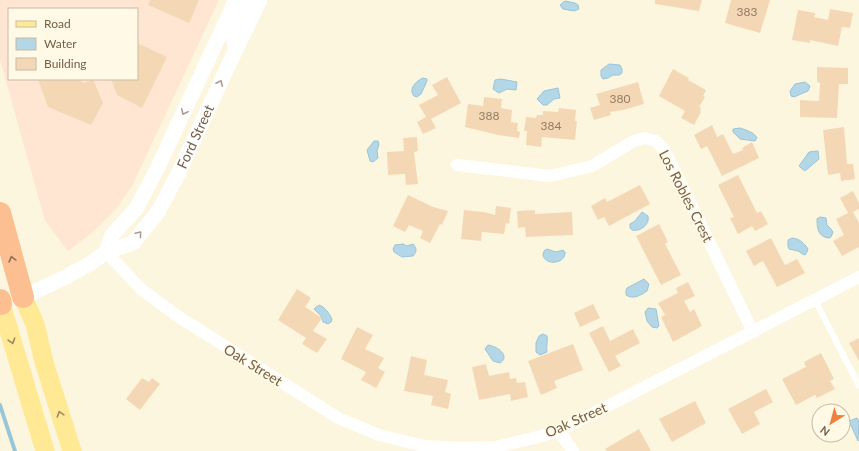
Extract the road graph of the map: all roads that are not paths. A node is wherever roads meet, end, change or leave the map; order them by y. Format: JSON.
{"nodes":[{"id":1,"x":236,"y":0,"type":"edge"},
{"id":2,"x":247,"y":0,"type":"edge"},
{"id":3,"x":260,"y":0,"type":"edge"},
{"id":4,"x":236,"y":49,"type":"junction"},
{"id":5,"x":457,"y":165,"type":"dead end"},
{"id":6,"x":0,"y":214,"type":"edge"},
{"id":7,"x":106,"y":252,"type":"junction"},
{"id":8,"x":859,"y":277,"type":"edge"},
{"id":9,"x":23,"y":297,"type":"junction"},
{"id":10,"x":815,"y":300,"type":"junction"},
{"id":11,"x":0,"y":302,"type":"edge"},
{"id":12,"x":753,"y":332,"type":"junction"},
{"id":13,"x":859,"y":386,"type":"edge"},
{"id":14,"x":559,"y":431,"type":"junction"},
{"id":15,"x":45,"y":451,"type":"edge"},
{"id":16,"x":72,"y":451,"type":"edge"},
{"id":17,"x":572,"y":451,"type":"edge"}],
"edges":[{"from":1,"to":7,"type":"street","name":"Ford Street","one_way":true},
{"from":2,"to":4,"type":"street"},
{"from":3,"to":4,"type":"street","name":"Ford Street"},
{"from":7,"to":4,"type":"street","name":"Ford Street","one_way":true},
{"from":5,"to":12,"type":"street","name":"Los Robles Crest"},
{"from":9,"to":6,"type":"highway","one_way":true},
{"from":7,"to":9,"type":"street","name":"Ford Street"},
{"from":7,"to":14,"type":"street","name":"Oak Street"},
{"from":8,"to":10,"type":"street","name":"Oak Street"},
{"from":16,"to":9,"type":"main road","one_way":true},
{"from":10,"to":12,"type":"street","name":"Oak Street"},
{"from":10,"to":13,"type":"lane"},
{"from":11,"to":15,"type":"main road","one_way":true},
{"from":12,"to":14,"type":"street","name":"Oak Street"},
{"from":14,"to":17,"type":"street"}]}
